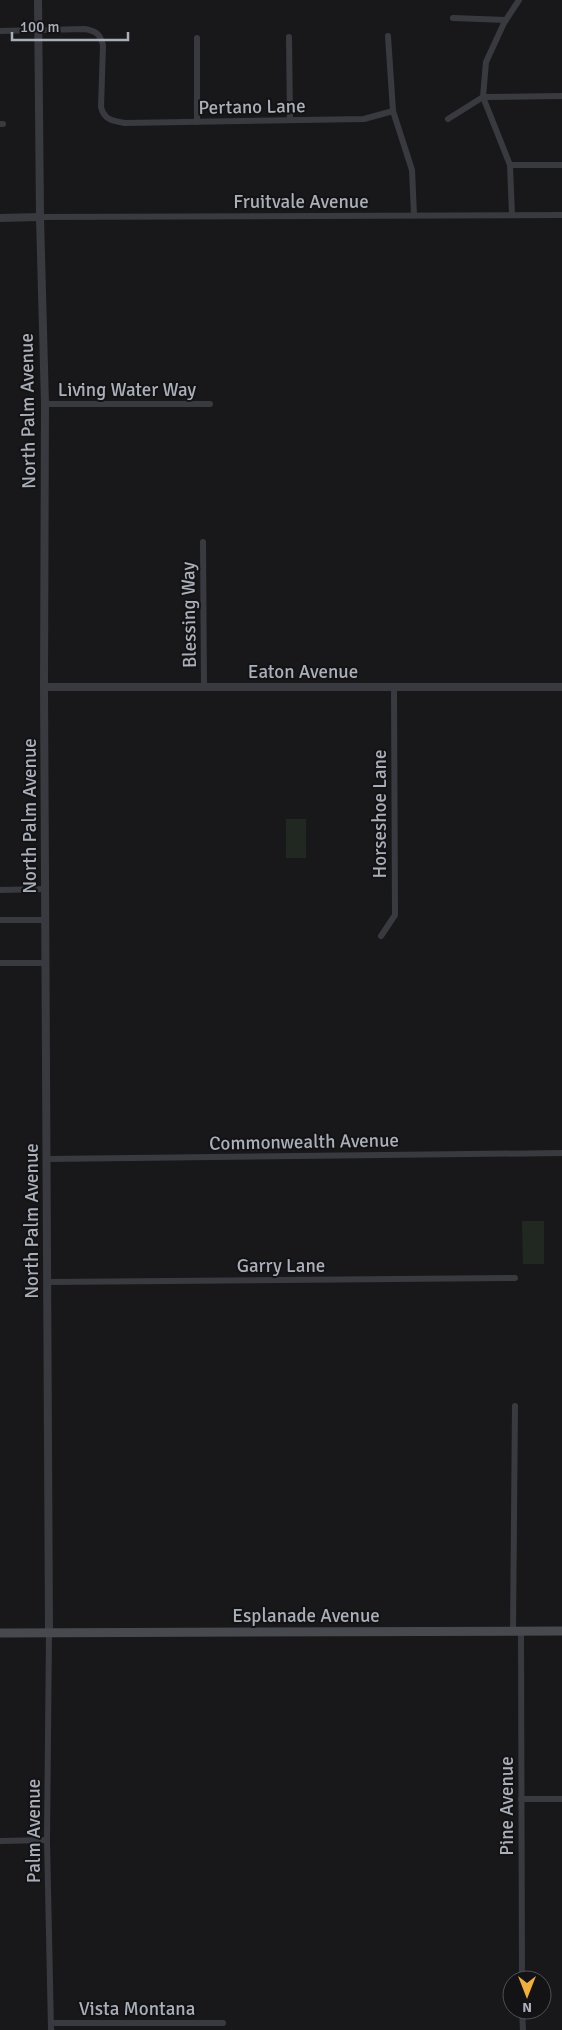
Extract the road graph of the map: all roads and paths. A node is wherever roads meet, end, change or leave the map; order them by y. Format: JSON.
{"nodes":[{"id":1,"x":38,"y":0,"type":"edge"},
{"id":2,"x":519,"y":0,"type":"edge"},
{"id":3,"x":453,"y":18,"type":"dead end"},
{"id":4,"x":506,"y":20,"type":"junction"},
{"id":5,"x":38,"y":30,"type":"junction"},
{"id":6,"x":0,"y":31,"type":"edge"},
{"id":7,"x":388,"y":36,"type":"dead end"},
{"id":8,"x":289,"y":37,"type":"dead end"},
{"id":9,"x":196,"y":38,"type":"dead end"},
{"id":10,"x":562,"y":96,"type":"edge"},
{"id":11,"x":483,"y":97,"type":"junction"},
{"id":12,"x":393,"y":111,"type":"junction"},
{"id":13,"x":448,"y":119,"type":"dead end"},
{"id":14,"x":290,"y":120,"type":"junction"},
{"id":15,"x":197,"y":122,"type":"junction"},
{"id":16,"x":510,"y":165,"type":"junction"},
{"id":17,"x":562,"y":165,"type":"edge"},
{"id":18,"x":414,"y":215,"type":"junction"},
{"id":19,"x":512,"y":215,"type":"junction"},
{"id":20,"x":562,"y":215,"type":"edge"},
{"id":21,"x":40,"y":217,"type":"junction"},
{"id":22,"x":0,"y":218,"type":"edge"},
{"id":23,"x":44,"y":404,"type":"junction"},
{"id":24,"x":210,"y":404,"type":"dead end"},
{"id":25,"x":202,"y":542,"type":"dead end"},
{"id":26,"x":204,"y":687,"type":"junction"},
{"id":27,"x":394,"y":687,"type":"junction"},
{"id":28,"x":562,"y":687,"type":"edge"},
{"id":29,"x":44,"y":688,"type":"junction"},
{"id":30,"x":0,"y":890,"type":"edge"},
{"id":31,"x":45,"y":890,"type":"junction"},
{"id":32,"x":0,"y":920,"type":"edge"},
{"id":33,"x":46,"y":920,"type":"junction"},
{"id":34,"x":381,"y":936,"type":"dead end"},
{"id":35,"x":0,"y":963,"type":"edge"},
{"id":36,"x":46,"y":963,"type":"junction"},
{"id":37,"x":562,"y":1153,"type":"edge"},
{"id":38,"x":47,"y":1160,"type":"junction"},
{"id":39,"x":515,"y":1278,"type":"dead end"},
{"id":40,"x":48,"y":1282,"type":"junction"},
{"id":41,"x":515,"y":1406,"type":"dead end"},
{"id":42,"x":517,"y":1631,"type":"junction"},
{"id":43,"x":562,"y":1631,"type":"edge"},
{"id":44,"x":0,"y":1632,"type":"edge"},
{"id":45,"x":49,"y":1633,"type":"junction"},
{"id":46,"x":521,"y":1799,"type":"junction"},
{"id":47,"x":562,"y":1799,"type":"edge"},
{"id":48,"x":0,"y":1840,"type":"edge"},
{"id":49,"x":47,"y":1840,"type":"junction"},
{"id":50,"x":522,"y":1970,"type":"edge"},
{"id":51,"x":223,"y":2023,"type":"dead end"},
{"id":52,"x":51,"y":2026,"type":"edge"},
{"id":53,"x":121,"y":2026,"type":"edge"}],
"edges":[{"from":1,"to":5,"type":"street","name":"North Palm Avenue"},
{"from":2,"to":4,"type":"street"},
{"from":3,"to":4,"type":"street"},
{"from":4,"to":11,"type":"street"},
{"from":5,"to":6,"type":"street"},
{"from":5,"to":15,"type":"street","name":"Pertano Lane"},
{"from":5,"to":21,"type":"street","name":"North Palm Avenue"},
{"from":7,"to":12,"type":"street"},
{"from":8,"to":14,"type":"street"},
{"from":9,"to":15,"type":"street"},
{"from":10,"to":11,"type":"street"},
{"from":11,"to":13,"type":"street"},
{"from":11,"to":16,"type":"street"},
{"from":12,"to":14,"type":"street","name":"Pertano Lane"},
{"from":12,"to":18,"type":"street"},
{"from":14,"to":15,"type":"street","name":"Pertano Lane"},
{"from":16,"to":17,"type":"street"},
{"from":16,"to":19,"type":"street"},
{"from":18,"to":19,"type":"street","name":"Fruitvale Avenue"},
{"from":18,"to":21,"type":"street","name":"Fruitvale Avenue"},
{"from":19,"to":20,"type":"street","name":"Fruitvale Avenue"},
{"from":21,"to":22,"type":"street"},
{"from":21,"to":23,"type":"street","name":"North Palm Avenue"},
{"from":23,"to":24,"type":"street","name":"Living Water Way"},
{"from":23,"to":29,"type":"street","name":"North Palm Avenue"},
{"from":25,"to":26,"type":"street","name":"Blessing Way"},
{"from":26,"to":27,"type":"street","name":"Eaton Avenue"},
{"from":26,"to":29,"type":"street","name":"Eaton Avenue"},
{"from":27,"to":28,"type":"street","name":"Eaton Avenue"},
{"from":27,"to":34,"type":"street","name":"Horseshoe Lane"},
{"from":29,"to":31,"type":"street","name":"North Palm Avenue"},
{"from":30,"to":31,"type":"street"},
{"from":31,"to":33,"type":"street","name":"North Palm Avenue"},
{"from":32,"to":33,"type":"street"},
{"from":33,"to":36,"type":"street","name":"North Palm Avenue"},
{"from":35,"to":36,"type":"street"},
{"from":36,"to":38,"type":"street","name":"North Palm Avenue"},
{"from":37,"to":38,"type":"street","name":"Commonwealth Avenue"},
{"from":38,"to":40,"type":"street","name":"North Palm Avenue"},
{"from":39,"to":40,"type":"street","name":"Garry Lane"},
{"from":40,"to":45,"type":"street","name":"North Palm Avenue"},
{"from":41,"to":42,"type":"street","name":"Pine Avenue"},
{"from":42,"to":43,"type":"main road","name":"Esplanade Avenue"},
{"from":42,"to":45,"type":"main road","name":"Esplanade Avenue"},
{"from":42,"to":46,"type":"street","name":"Pine Avenue"},
{"from":44,"to":45,"type":"main road","name":"Esplanade Avenue"},
{"from":45,"to":49,"type":"street","name":"Palm Avenue"},
{"from":46,"to":47,"type":"street"},
{"from":46,"to":50,"type":"street","name":"Pine Avenue"},
{"from":48,"to":49,"type":"street"},
{"from":49,"to":52,"type":"street","name":"Palm Avenue"},
{"from":51,"to":53,"type":"street","name":"Vista Montana"},
{"from":52,"to":53,"type":"street","name":"Vista Montana"}]}
